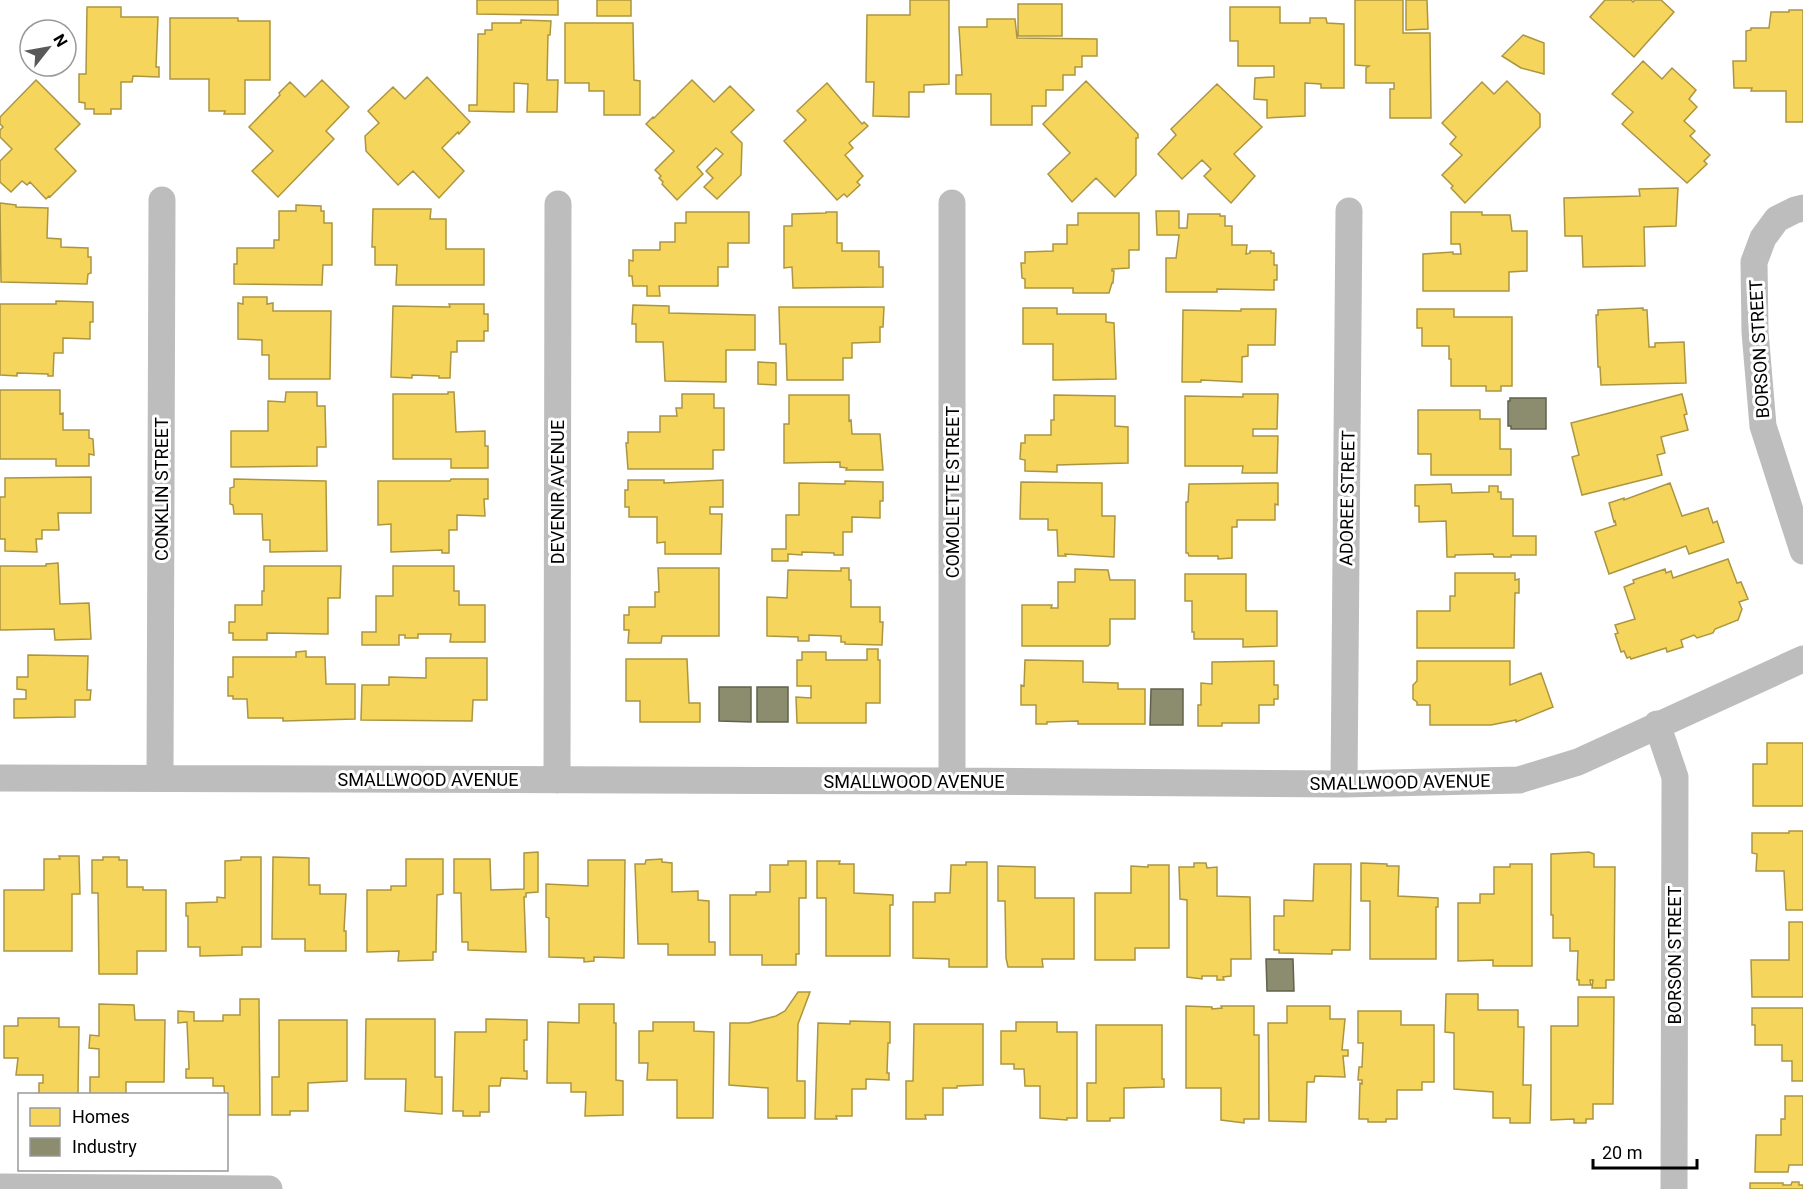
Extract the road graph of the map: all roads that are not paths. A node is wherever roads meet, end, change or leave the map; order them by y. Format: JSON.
{"nodes":[{"id":1,"x":162,"y":200,"type":"dead end"},
{"id":2,"x":952,"y":203,"type":"dead end"},
{"id":3,"x":558,"y":204,"type":"dead end"},
{"id":4,"x":1803,"y":208,"type":"edge"},
{"id":5,"x":1349,"y":211,"type":"dead end"},
{"id":6,"x":1803,"y":551,"type":"edge"},
{"id":7,"x":1803,"y":658,"type":"edge"},
{"id":8,"x":1657,"y":724,"type":"junction"},
{"id":9,"x":160,"y":777,"type":"junction"},
{"id":10,"x":0,"y":778,"type":"edge"},
{"id":11,"x":557,"y":780,"type":"junction"},
{"id":12,"x":952,"y":781,"type":"junction"},
{"id":13,"x":1344,"y":784,"type":"junction"},
{"id":14,"x":0,"y":1187,"type":"edge"},
{"id":15,"x":269,"y":1189,"type":"edge"},
{"id":16,"x":1674,"y":1189,"type":"edge"}],
"edges":[{"from":1,"to":9,"type":"street","name":"CONKLIN STREET"},
{"from":2,"to":12,"type":"street","name":"COMOLETTE STREET"},
{"from":3,"to":11,"type":"street","name":"DEVENIR AVENUE"},
{"from":4,"to":6,"type":"street","name":"BORSON STREET"},
{"from":5,"to":13,"type":"street","name":"ADOREE STREET"},
{"from":7,"to":8,"type":"street","name":"SMALLWOOD AVENUE"},
{"from":8,"to":13,"type":"street","name":"SMALLWOOD AVENUE"},
{"from":8,"to":16,"type":"street","name":"BORSON STREET"},
{"from":9,"to":10,"type":"street","name":"SMALLWOOD AVENUE"},
{"from":9,"to":11,"type":"street","name":"SMALLWOOD AVENUE"},
{"from":11,"to":12,"type":"street","name":"SMALLWOOD AVENUE"},
{"from":12,"to":13,"type":"street","name":"SMALLWOOD AVENUE"},
{"from":14,"to":15,"type":"street"}]}
